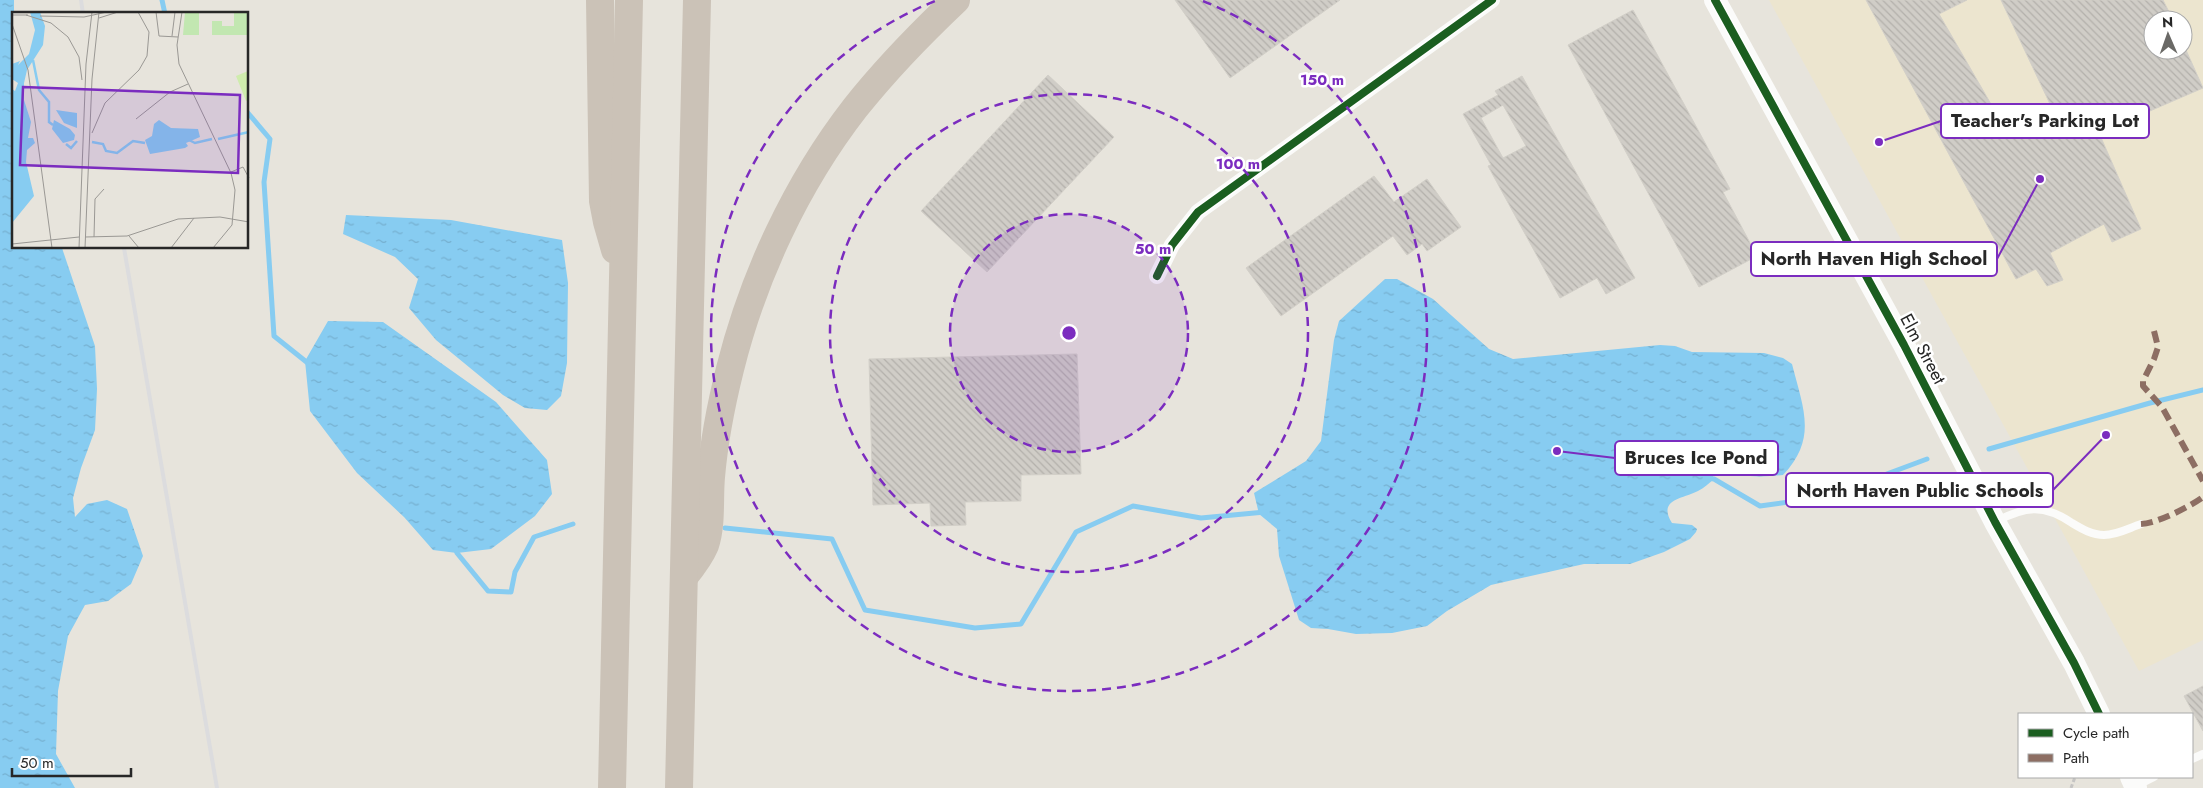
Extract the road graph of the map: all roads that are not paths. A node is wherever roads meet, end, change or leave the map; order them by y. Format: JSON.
{"nodes":[{"id":1,"x":600,"y":0,"type":"edge"},
{"id":2,"x":629,"y":0,"type":"edge"},
{"id":3,"x":697,"y":0,"type":"edge"},
{"id":4,"x":956,"y":0,"type":"edge"},
{"id":5,"x":1492,"y":0,"type":"edge"},
{"id":6,"x":1715,"y":0,"type":"edge"},
{"id":7,"x":623,"y":272,"type":"junction"},
{"id":8,"x":1157,"y":276,"type":"dead end"},
{"id":9,"x":1996,"y":522,"type":"junction"},
{"id":10,"x":2141,"y":524,"type":"dead end"},
{"id":11,"x":684,"y":577,"type":"junction"},
{"id":12,"x":2099,"y":713,"type":"edge"},
{"id":13,"x":612,"y":788,"type":"edge"},
{"id":14,"x":679,"y":788,"type":"edge"}],
"edges":[{"from":1,"to":7,"type":"highway"},
{"from":2,"to":7,"type":"highway"},
{"from":3,"to":11,"type":"highway"},
{"from":4,"to":11,"type":"highway"},
{"from":5,"to":8,"type":"street"},
{"from":6,"to":9,"type":"street","name":"Elm Street"},
{"from":7,"to":13,"type":"highway"},
{"from":9,"to":10,"type":"lane"},
{"from":9,"to":12,"type":"street","name":"Elm Street"},
{"from":11,"to":14,"type":"highway"}]}
